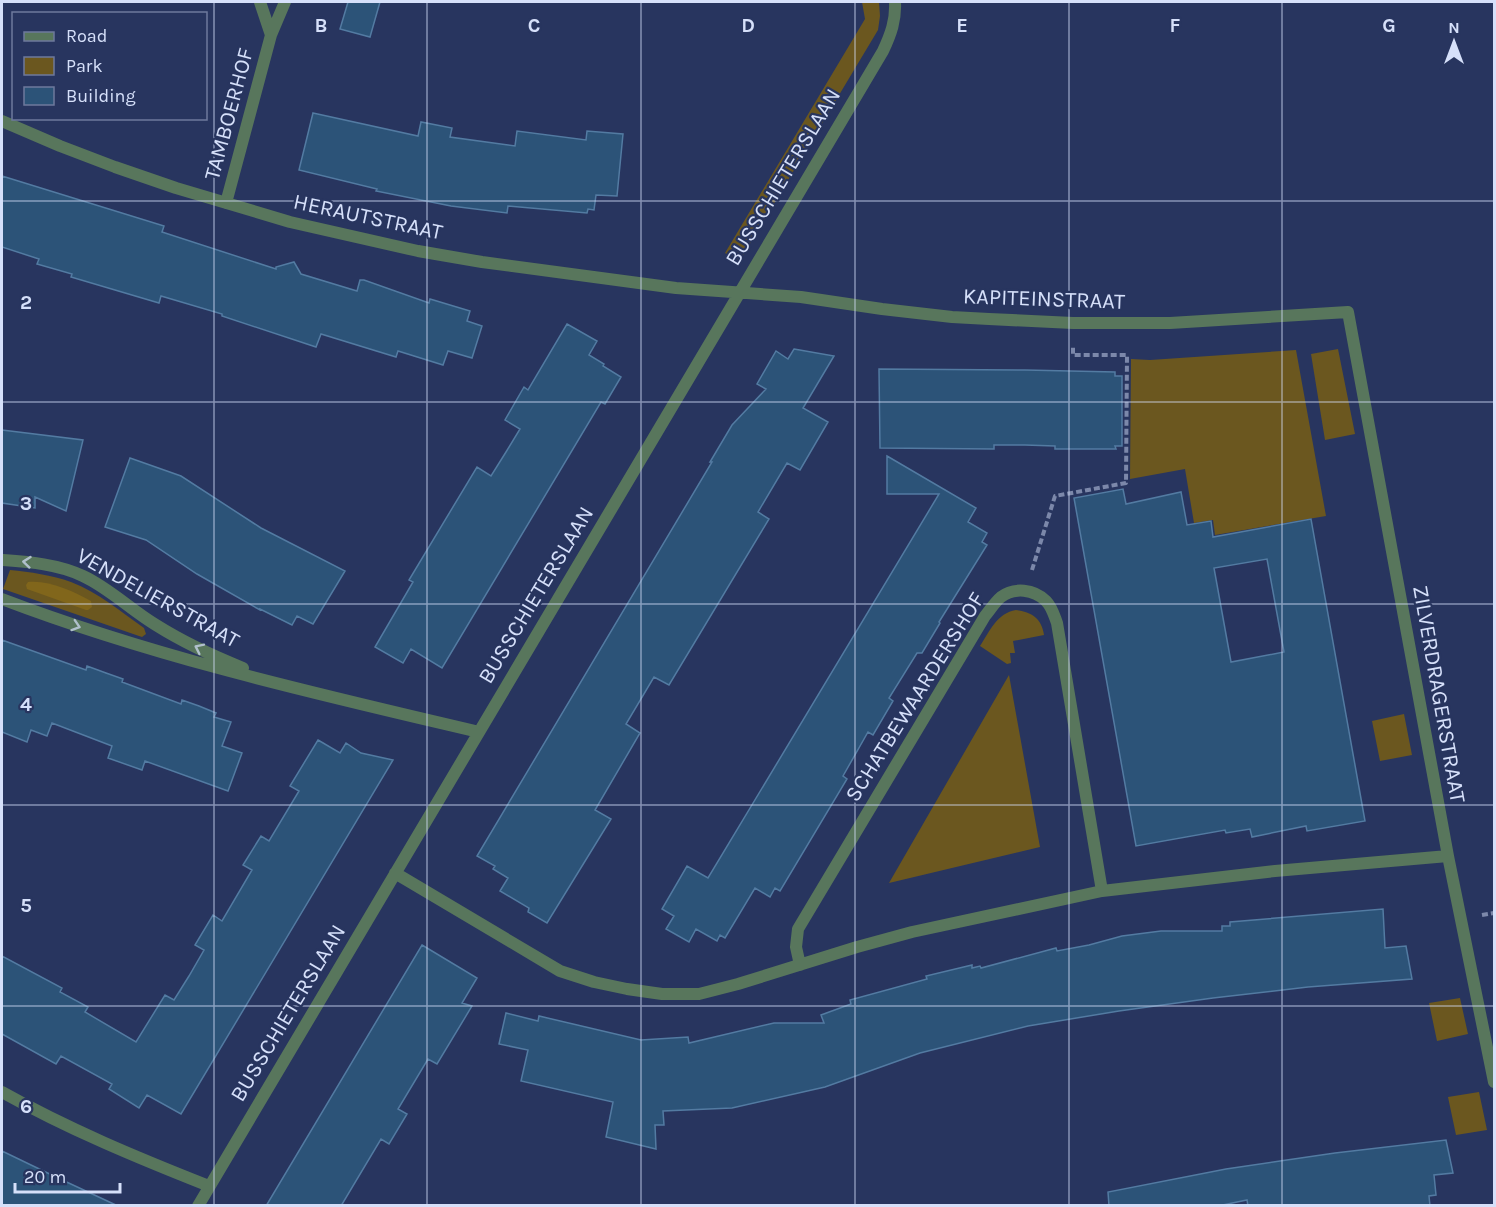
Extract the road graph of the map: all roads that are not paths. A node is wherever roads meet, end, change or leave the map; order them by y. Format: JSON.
{"nodes":[{"id":1,"x":260,"y":2,"type":"edge"},
{"id":2,"x":285,"y":2,"type":"edge"},
{"id":3,"x":895,"y":2,"type":"edge"},
{"id":4,"x":272,"y":35,"type":"junction"},
{"id":5,"x":2,"y":121,"type":"edge"},
{"id":6,"x":226,"y":203,"type":"junction"},
{"id":7,"x":740,"y":293,"type":"junction"},
{"id":8,"x":1348,"y":312,"type":"joint"},
{"id":9,"x":2,"y":560,"type":"edge"},
{"id":10,"x":2,"y":599,"type":"edge"},
{"id":11,"x":291,"y":688,"type":"junction"},
{"id":12,"x":479,"y":732,"type":"junction"},
{"id":13,"x":1448,"y":856,"type":"junction"},
{"id":14,"x":395,"y":873,"type":"junction"},
{"id":15,"x":1102,"y":891,"type":"junction"},
{"id":16,"x":800,"y":965,"type":"junction"},
{"id":17,"x":1494,"y":1082,"type":"edge"},
{"id":18,"x":2,"y":1092,"type":"edge"},
{"id":19,"x":209,"y":1186,"type":"junction"},
{"id":20,"x":198,"y":1206,"type":"edge"}],
"edges":[{"from":1,"to":4,"type":"street","name":"TAMBOERHOF"},
{"from":2,"to":4,"type":"street","name":"TAMBOERHOF"},
{"from":3,"to":7,"type":"street","name":"BUSSCHIETERSLAAN"},
{"from":4,"to":6,"type":"street","name":"TAMBOERHOF"},
{"from":5,"to":6,"type":"street","name":"HERAUTSTRAAT"},
{"from":6,"to":7,"type":"street","name":"HERAUTSTRAAT"},
{"from":7,"to":8,"type":"street","name":"KAPITEINSTRAAT"},
{"from":7,"to":12,"type":"street","name":"BUSSCHIETERSLAAN"},
{"from":8,"to":13,"type":"street","name":"ZILVERDRAGERSTRAAT"},
{"from":11,"to":9,"type":"street","name":"VENDELIERSTRAAT","one_way":true},
{"from":10,"to":11,"type":"street","name":"VENDELIERSTRAAT","one_way":true},
{"from":11,"to":12,"type":"street","name":"VENDELIERSTRAAT"},
{"from":12,"to":14,"type":"street","name":"BUSSCHIETERSLAAN"},
{"from":13,"to":15,"type":"street"},
{"from":13,"to":17,"type":"street","name":"ZILVERDRAGERSTRAAT"},
{"from":14,"to":16,"type":"street"},
{"from":14,"to":19,"type":"street","name":"BUSSCHIETERSLAAN"},
{"from":15,"to":16,"type":"street"},
{"from":15,"to":16,"type":"street","name":"SCHATBEWAARDERSHOF"},
{"from":18,"to":19,"type":"street"},
{"from":19,"to":20,"type":"street","name":"BUSSCHIETERSLAAN"}]}
